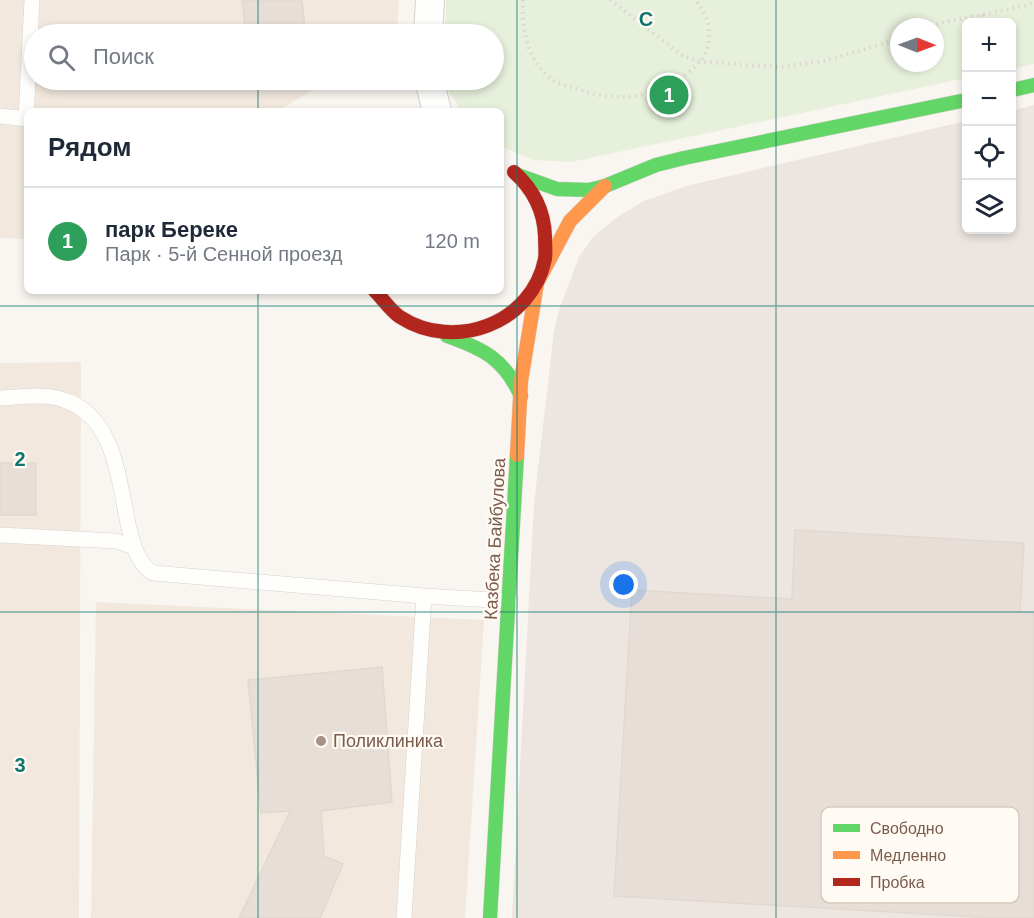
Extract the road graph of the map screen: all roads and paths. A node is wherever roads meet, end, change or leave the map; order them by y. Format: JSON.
{"nodes":[{"id":1,"x":32,"y":0,"type":"edge"},
{"id":2,"x":430,"y":0,"type":"edge"},
{"id":3,"x":523,"y":0,"type":"edge"},
{"id":4,"x":610,"y":0,"type":"edge"},
{"id":5,"x":695,"y":0,"type":"edge"},
{"id":6,"x":1034,"y":2,"type":"edge"},
{"id":7,"x":982,"y":15,"type":"junction"},
{"id":8,"x":983,"y":18,"type":"edge"},
{"id":9,"x":31,"y":24,"type":"edge"},
{"id":10,"x":429,"y":24,"type":"edge"},
{"id":11,"x":944,"y":24,"type":"edge"},
{"id":12,"x":890,"y":42,"type":"edge"},
{"id":13,"x":702,"y":62,"type":"junction"},
{"id":14,"x":1034,"y":85,"type":"edge"},
{"id":15,"x":1016,"y":89,"type":"edge"},
{"id":16,"x":27,"y":90,"type":"edge"},
{"id":17,"x":427,"y":90,"type":"edge"},
{"id":18,"x":431,"y":90,"type":"edge"},
{"id":19,"x":962,"y":101,"type":"edge"},
{"id":20,"x":27,"y":108,"type":"edge"},
{"id":21,"x":424,"y":108,"type":"edge"},
{"id":22,"x":437,"y":108,"type":"edge"},
{"id":23,"x":0,"y":116,"type":"edge"},
{"id":24,"x":24,"y":119,"type":"edge"},
{"id":25,"x":504,"y":164,"type":"edge"},
{"id":26,"x":518,"y":175,"type":"junction"},
{"id":27,"x":605,"y":186,"type":"junction"},
{"id":28,"x":537,"y":283,"type":"junction"},
{"id":29,"x":377,"y":294,"type":"edge"},
{"id":30,"x":442,"y":334,"type":"junction"},
{"id":31,"x":521,"y":396,"type":"junction"},
{"id":32,"x":0,"y":398,"type":"edge"},
{"id":33,"x":0,"y":535,"type":"edge"},
{"id":34,"x":135,"y":547,"type":"junction"},
{"id":35,"x":424,"y":596,"type":"junction"},
{"id":36,"x":510,"y":601,"type":"junction"},
{"id":37,"x":404,"y":918,"type":"edge"},
{"id":38,"x":490,"y":918,"type":"edge"}],
"edges":[{"from":1,"to":9,"type":"lane"},
{"from":2,"to":10,"type":"street"},
{"from":3,"to":13,"type":"path"},
{"from":4,"to":13,"type":"path"},
{"from":5,"to":13,"type":"path"},
{"from":6,"to":7,"type":"path"},
{"from":7,"to":8,"type":"path"},
{"from":7,"to":11,"type":"path"},
{"from":12,"to":13,"type":"path"},
{"from":14,"to":15,"type":"street"},
{"from":16,"to":20,"type":"lane"},
{"from":17,"to":21,"type":"street"},
{"from":18,"to":22,"type":"street"},
{"from":19,"to":27,"type":"street"},
{"from":23,"to":24,"type":"lane"},
{"from":25,"to":26,"type":"street"},
{"from":26,"to":27,"type":"street"},
{"from":26,"to":28,"type":"street"},
{"from":27,"to":28,"type":"street","name":"Казбека Байбулова"},
{"from":28,"to":30,"type":"street"},
{"from":28,"to":31,"type":"street","name":"Казбека Байбулова"},
{"from":29,"to":30,"type":"street"},
{"from":30,"to":31,"type":"street"},
{"from":31,"to":36,"type":"street","name":"Казбека Байбулова"},
{"from":32,"to":34,"type":"lane"},
{"from":33,"to":34,"type":"lane"},
{"from":34,"to":35,"type":"lane"},
{"from":35,"to":36,"type":"lane"},
{"from":35,"to":37,"type":"lane"},
{"from":36,"to":38,"type":"street","name":"Казбека Байбулова"}]}
